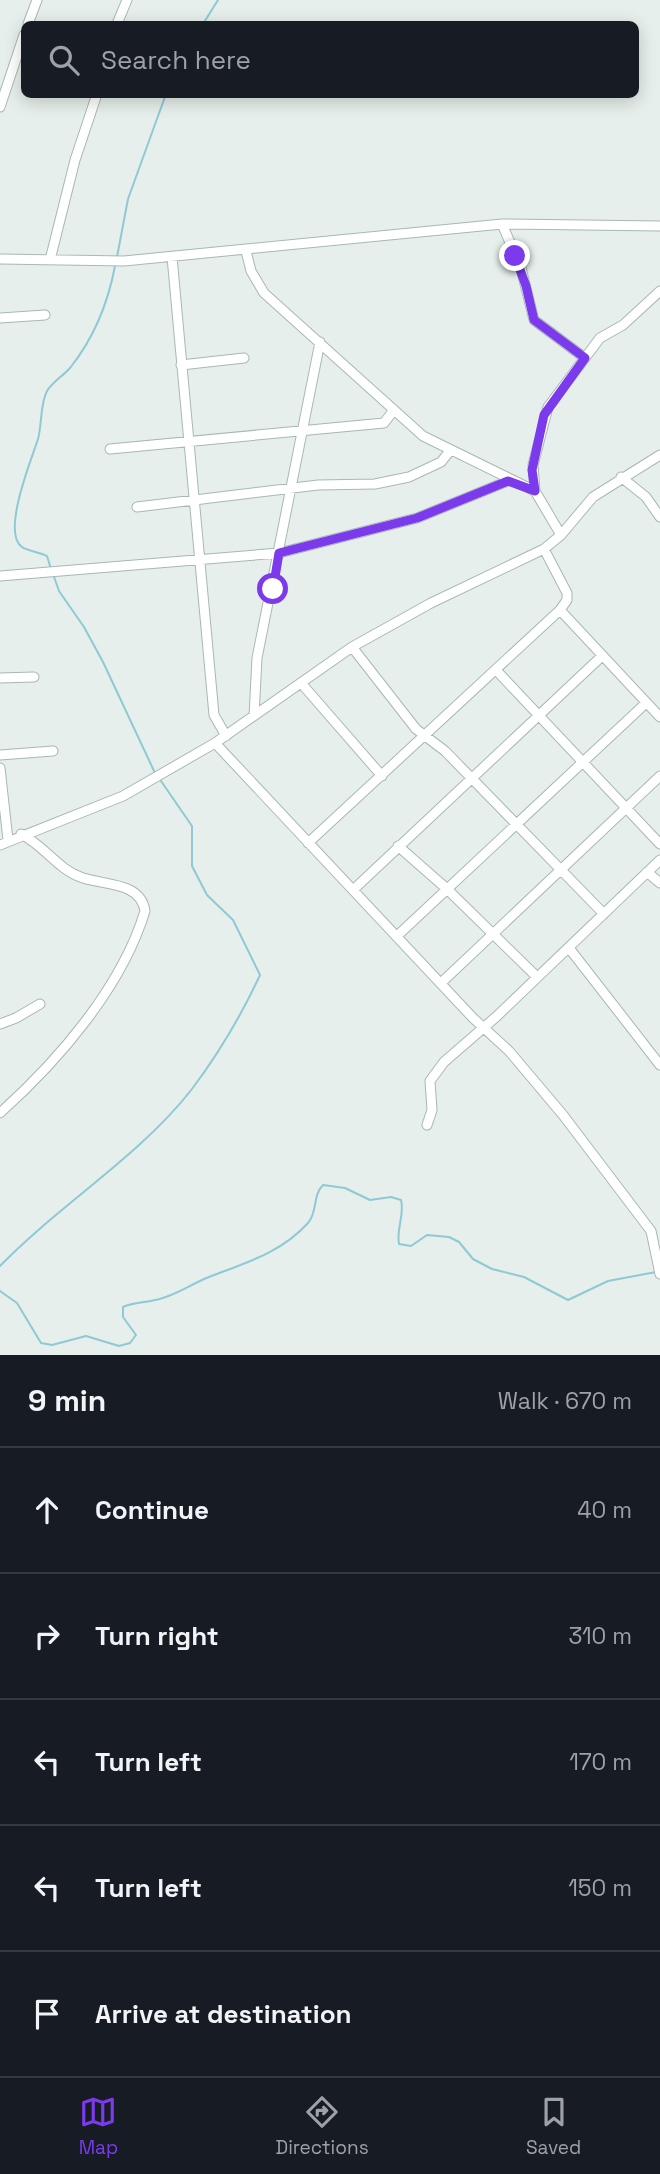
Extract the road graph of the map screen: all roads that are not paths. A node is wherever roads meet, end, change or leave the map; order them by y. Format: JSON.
{"nodes":[{"id":1,"x":37,"y":0,"type":"edge"},
{"id":2,"x":127,"y":0,"type":"edge"},
{"id":3,"x":29,"y":21,"type":"edge"},
{"id":4,"x":118,"y":21,"type":"edge"},
{"id":5,"x":21,"y":44,"type":"edge"},
{"id":6,"x":96,"y":98,"type":"edge"},
{"id":7,"x":0,"y":107,"type":"edge"},
{"id":8,"x":502,"y":224,"type":"junction"},
{"id":9,"x":660,"y":226,"type":"edge"},
{"id":10,"x":246,"y":251,"type":"junction"},
{"id":11,"x":172,"y":257,"type":"junction"},
{"id":12,"x":0,"y":259,"type":"edge"},
{"id":13,"x":50,"y":260,"type":"junction"},
{"id":14,"x":660,"y":291,"type":"edge"},
{"id":15,"x":45,"y":315,"type":"dead end"},
{"id":16,"x":0,"y":317,"type":"edge"},
{"id":17,"x":320,"y":342,"type":"junction"},
{"id":18,"x":244,"y":358,"type":"dead end"},
{"id":19,"x":585,"y":358,"type":"junction"},
{"id":20,"x":181,"y":365,"type":"junction"},
{"id":21,"x":393,"y":411,"type":"junction"},
{"id":22,"x":303,"y":430,"type":"junction"},
{"id":23,"x":189,"y":441,"type":"junction"},
{"id":24,"x":110,"y":449,"type":"dead end"},
{"id":25,"x":449,"y":452,"type":"junction"},
{"id":26,"x":660,"y":456,"type":"edge"},
{"id":27,"x":621,"y":477,"type":"junction"},
{"id":28,"x":508,"y":481,"type":"junction"},
{"id":29,"x":292,"y":490,"type":"junction"},
{"id":30,"x":535,"y":491,"type":"junction"},
{"id":31,"x":193,"y":502,"type":"junction"},
{"id":32,"x":137,"y":507,"type":"dead end"},
{"id":33,"x":660,"y":517,"type":"edge"},
{"id":34,"x":561,"y":535,"type":"junction"},
{"id":35,"x":544,"y":549,"type":"junction"},
{"id":36,"x":279,"y":553,"type":"junction"},
{"id":37,"x":199,"y":560,"type":"junction"},
{"id":38,"x":0,"y":576,"type":"edge"},
{"id":39,"x":560,"y":610,"type":"junction"},
{"id":40,"x":352,"y":647,"type":"junction"},
{"id":41,"x":603,"y":656,"type":"junction"},
{"id":42,"x":496,"y":670,"type":"junction"},
{"id":43,"x":34,"y":677,"type":"dead end"},
{"id":44,"x":0,"y":678,"type":"edge"},
{"id":45,"x":301,"y":683,"type":"junction"},
{"id":46,"x":646,"y":703,"type":"junction"},
{"id":47,"x":254,"y":716,"type":"junction"},
{"id":48,"x":660,"y":717,"type":"edge"},
{"id":49,"x":539,"y":718,"type":"junction"},
{"id":50,"x":226,"y":736,"type":"junction"},
{"id":51,"x":425,"y":736,"type":"junction"},
{"id":52,"x":215,"y":743,"type":"junction"},
{"id":53,"x":53,"y":751,"type":"dead end"},
{"id":54,"x":0,"y":755,"type":"edge"},
{"id":55,"x":583,"y":764,"type":"junction"},
{"id":56,"x":0,"y":768,"type":"edge"},
{"id":57,"x":382,"y":776,"type":"junction"},
{"id":58,"x":660,"y":776,"type":"edge"},
{"id":59,"x":473,"y":778,"type":"junction"},
{"id":60,"x":1,"y":788,"type":"edge"},
{"id":61,"x":625,"y":808,"type":"junction"},
{"id":62,"x":516,"y":824,"type":"junction"},
{"id":63,"x":21,"y":834,"type":"junction"},
{"id":64,"x":4,"y":843,"type":"edge"},
{"id":65,"x":308,"y":843,"type":"junction"},
{"id":66,"x":660,"y":844,"type":"edge"},
{"id":67,"x":398,"y":846,"type":"junction"},
{"id":68,"x":660,"y":860,"type":"edge"},
{"id":69,"x":561,"y":870,"type":"junction"},
{"id":70,"x":647,"y":872,"type":"junction"},
{"id":71,"x":660,"y":884,"type":"edge"},
{"id":72,"x":447,"y":889,"type":"junction"},
{"id":73,"x":353,"y":890,"type":"junction"},
{"id":74,"x":604,"y":914,"type":"junction"},
{"id":75,"x":493,"y":933,"type":"junction"},
{"id":76,"x":397,"y":936,"type":"junction"},
{"id":77,"x":569,"y":948,"type":"junction"},
{"id":78,"x":537,"y":977,"type":"junction"},
{"id":79,"x":441,"y":983,"type":"junction"},
{"id":80,"x":40,"y":1004,"type":"dead end"},
{"id":81,"x":0,"y":1024,"type":"edge"},
{"id":82,"x":482,"y":1027,"type":"junction"},
{"id":83,"x":660,"y":1065,"type":"edge"},
{"id":84,"x":0,"y":1113,"type":"edge"},
{"id":85,"x":427,"y":1125,"type":"dead end"},
{"id":86,"x":660,"y":1274,"type":"edge"}],
"edges":[{"from":1,"to":3,"type":"street"},
{"from":2,"to":4,"type":"street"},
{"from":5,"to":7,"type":"street"},
{"from":6,"to":13,"type":"street"},
{"from":8,"to":9,"type":"street"},
{"from":8,"to":10,"type":"street"},
{"from":8,"to":19,"type":"street"},
{"from":10,"to":11,"type":"street"},
{"from":10,"to":17,"type":"street"},
{"from":11,"to":13,"type":"street"},
{"from":11,"to":20,"type":"street"},
{"from":12,"to":13,"type":"street"},
{"from":14,"to":19,"type":"street"},
{"from":15,"to":16,"type":"street"},
{"from":17,"to":21,"type":"street"},
{"from":17,"to":22,"type":"street"},
{"from":18,"to":20,"type":"street"},
{"from":19,"to":30,"type":"street"},
{"from":20,"to":23,"type":"street"},
{"from":21,"to":22,"type":"street"},
{"from":21,"to":25,"type":"street"},
{"from":22,"to":23,"type":"street"},
{"from":22,"to":29,"type":"street"},
{"from":23,"to":24,"type":"street"},
{"from":23,"to":31,"type":"street"},
{"from":25,"to":28,"type":"street"},
{"from":25,"to":29,"type":"street"},
{"from":26,"to":27,"type":"street"},
{"from":27,"to":33,"type":"street"},
{"from":27,"to":34,"type":"street"},
{"from":28,"to":30,"type":"street"},
{"from":28,"to":36,"type":"street"},
{"from":29,"to":31,"type":"street"},
{"from":29,"to":36,"type":"street"},
{"from":30,"to":34,"type":"street"},
{"from":31,"to":32,"type":"street"},
{"from":31,"to":37,"type":"street"},
{"from":34,"to":35,"type":"street"},
{"from":35,"to":39,"type":"street"},
{"from":35,"to":40,"type":"street"},
{"from":36,"to":37,"type":"street"},
{"from":36,"to":47,"type":"street"},
{"from":37,"to":38,"type":"street"},
{"from":37,"to":50,"type":"street"},
{"from":39,"to":41,"type":"street"},
{"from":39,"to":42,"type":"street"},
{"from":40,"to":45,"type":"street"},
{"from":40,"to":51,"type":"street"},
{"from":41,"to":46,"type":"street"},
{"from":41,"to":49,"type":"street"},
{"from":42,"to":49,"type":"street"},
{"from":42,"to":51,"type":"street"},
{"from":43,"to":44,"type":"street"},
{"from":45,"to":47,"type":"street"},
{"from":45,"to":57,"type":"street"},
{"from":46,"to":48,"type":"street"},
{"from":46,"to":55,"type":"street"},
{"from":47,"to":50,"type":"street"},
{"from":49,"to":55,"type":"street"},
{"from":49,"to":59,"type":"street"},
{"from":50,"to":52,"type":"street"},
{"from":51,"to":57,"type":"street"},
{"from":51,"to":59,"type":"street"},
{"from":52,"to":63,"type":"street"},
{"from":52,"to":65,"type":"street"},
{"from":53,"to":54,"type":"street"},
{"from":55,"to":61,"type":"street"},
{"from":55,"to":62,"type":"street"},
{"from":56,"to":60,"type":"street"},
{"from":57,"to":65,"type":"street"},
{"from":58,"to":61,"type":"street"},
{"from":59,"to":62,"type":"street"},
{"from":59,"to":67,"type":"street"},
{"from":60,"to":64,"type":"street"},
{"from":61,"to":66,"type":"street"},
{"from":61,"to":69,"type":"street"},
{"from":62,"to":69,"type":"street"},
{"from":62,"to":72,"type":"street"},
{"from":63,"to":64,"type":"street"},
{"from":63,"to":84,"type":"street"},
{"from":65,"to":73,"type":"street"},
{"from":67,"to":72,"type":"street"},
{"from":67,"to":73,"type":"street"},
{"from":68,"to":70,"type":"street"},
{"from":69,"to":74,"type":"street"},
{"from":69,"to":75,"type":"street"},
{"from":70,"to":71,"type":"street"},
{"from":70,"to":74,"type":"street"},
{"from":72,"to":75,"type":"street"},
{"from":72,"to":76,"type":"street"},
{"from":73,"to":76,"type":"street"},
{"from":74,"to":77,"type":"street"},
{"from":75,"to":78,"type":"street"},
{"from":75,"to":79,"type":"street"},
{"from":76,"to":79,"type":"street"},
{"from":77,"to":78,"type":"street"},
{"from":77,"to":83,"type":"street"},
{"from":78,"to":82,"type":"street"},
{"from":79,"to":82,"type":"street"},
{"from":80,"to":81,"type":"street"},
{"from":82,"to":85,"type":"street"},
{"from":82,"to":86,"type":"street"}]}
